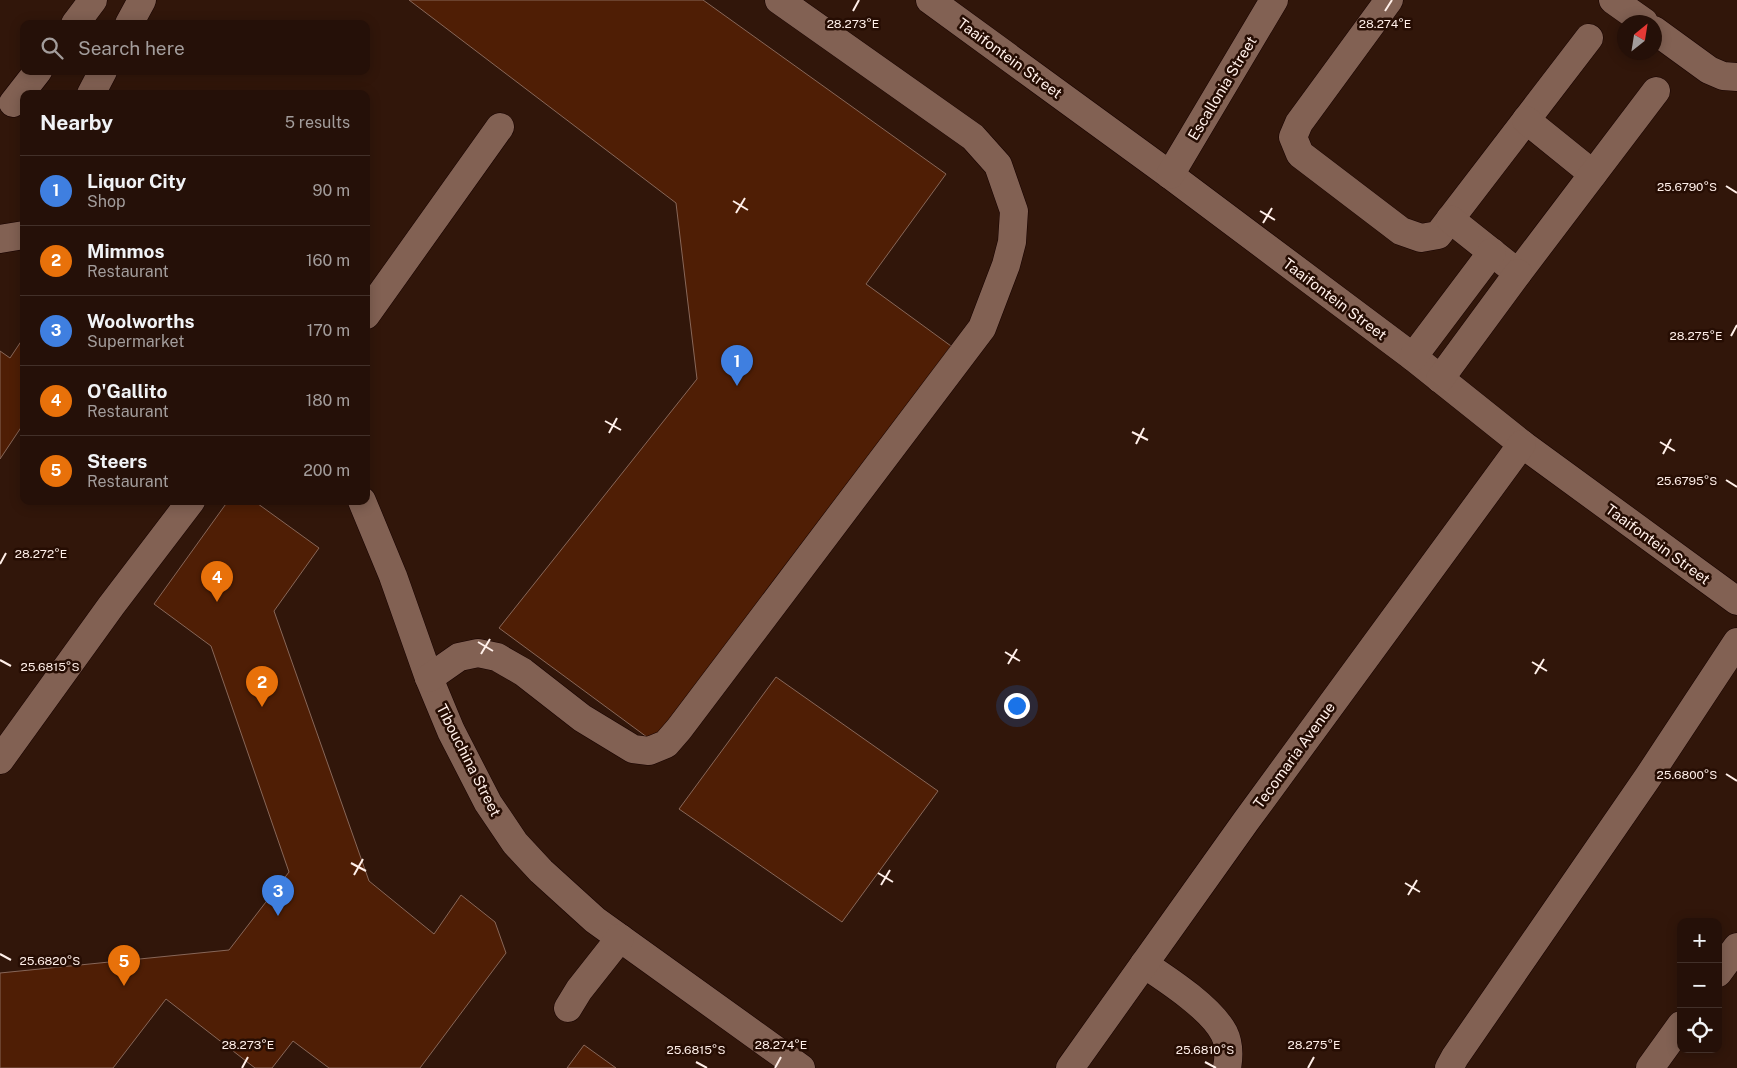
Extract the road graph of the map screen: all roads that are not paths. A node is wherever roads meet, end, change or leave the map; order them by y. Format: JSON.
{"nodes":[{"id":1,"x":93,"y":0,"type":"edge"},
{"id":2,"x":142,"y":0,"type":"edge"},
{"id":3,"x":779,"y":0,"type":"edge"},
{"id":4,"x":930,"y":0,"type":"edge"},
{"id":5,"x":1274,"y":0,"type":"edge"},
{"id":6,"x":1389,"y":0,"type":"edge"},
{"id":7,"x":1613,"y":0,"type":"edge"},
{"id":8,"x":1634,"y":15,"type":"edge"},
{"id":9,"x":78,"y":20,"type":"edge"},
{"id":10,"x":131,"y":20,"type":"edge"},
{"id":11,"x":1662,"y":36,"type":"edge"},
{"id":12,"x":1589,"y":38,"type":"dead end"},
{"id":13,"x":35,"y":75,"type":"edge"},
{"id":14,"x":101,"y":75,"type":"edge"},
{"id":15,"x":1737,"y":77,"type":"edge"},
{"id":16,"x":23,"y":90,"type":"edge"},
{"id":17,"x":93,"y":90,"type":"edge"},
{"id":18,"x":1656,"y":91,"type":"dead end"},
{"id":19,"x":20,"y":94,"type":"edge"},
{"id":20,"x":12,"y":104,"type":"edge"},
{"id":21,"x":1526,"y":120,"type":"junction"},
{"id":22,"x":500,"y":127,"type":"dead end"},
{"id":23,"x":1593,"y":174,"type":"junction"},
{"id":24,"x":1170,"y":175,"type":"junction"},
{"id":25,"x":1450,"y":219,"type":"junction"},
{"id":26,"x":1492,"y":252,"type":"junction"},
{"id":27,"x":1518,"y":273,"type":"junction"},
{"id":28,"x":370,"y":309,"type":"edge"},
{"id":29,"x":1413,"y":357,"type":"junction"},
{"id":30,"x":1440,"y":379,"type":"junction"},
{"id":31,"x":1522,"y":444,"type":"junction"},
{"id":32,"x":188,"y":505,"type":"edge"},
{"id":33,"x":364,"y":505,"type":"edge"},
{"id":34,"x":1737,"y":602,"type":"edge"},
{"id":35,"x":1737,"y":642,"type":"edge"},
{"id":36,"x":429,"y":678,"type":"junction"},
{"id":37,"x":0,"y":760,"type":"edge"},
{"id":38,"x":620,"y":938,"type":"junction"},
{"id":39,"x":1737,"y":947,"type":"edge"},
{"id":40,"x":1144,"y":964,"type":"junction"},
{"id":41,"x":1722,"y":968,"type":"edge"},
{"id":42,"x":568,"y":1008,"type":"dead end"},
{"id":43,"x":1677,"y":1031,"type":"edge"},
{"id":44,"x":801,"y":1068,"type":"edge"},
{"id":45,"x":1070,"y":1068,"type":"edge"},
{"id":46,"x":1227,"y":1068,"type":"edge"},
{"id":47,"x":1449,"y":1068,"type":"edge"},
{"id":48,"x":1650,"y":1068,"type":"edge"}],
"edges":[{"from":1,"to":9,"type":"street"},
{"from":2,"to":10,"type":"street"},
{"from":3,"to":36,"type":"street"},
{"from":4,"to":24,"type":"street","name":"Taaifontein Street"},
{"from":5,"to":24,"type":"street","name":"Escallonia Street"},
{"from":6,"to":25,"type":"street"},
{"from":7,"to":8,"type":"street"},
{"from":11,"to":15,"type":"street"},
{"from":12,"to":21,"type":"street"},
{"from":13,"to":16,"type":"street"},
{"from":14,"to":17,"type":"street"},
{"from":18,"to":23,"type":"street"},
{"from":19,"to":20,"type":"street"},
{"from":21,"to":23,"type":"street"},
{"from":21,"to":25,"type":"street"},
{"from":22,"to":28,"type":"street"},
{"from":23,"to":27,"type":"street"},
{"from":24,"to":29,"type":"street","name":"Taaifontein Street"},
{"from":25,"to":26,"type":"street"},
{"from":26,"to":27,"type":"street"},
{"from":26,"to":29,"type":"street"},
{"from":27,"to":30,"type":"street"},
{"from":29,"to":30,"type":"street","name":"Taaifontein Street"},
{"from":30,"to":31,"type":"street","name":"Taaifontein Street"},
{"from":31,"to":34,"type":"street","name":"Taaifontein Street"},
{"from":31,"to":40,"type":"street","name":"Tecomaria Avenue"},
{"from":32,"to":37,"type":"street"},
{"from":33,"to":36,"type":"street","name":"Tibouchina Street"},
{"from":35,"to":47,"type":"street"},
{"from":36,"to":38,"type":"street","name":"Tibouchina Street"},
{"from":38,"to":42,"type":"street"},
{"from":38,"to":44,"type":"street","name":"Tibouchina Street"},
{"from":39,"to":41,"type":"street"},
{"from":40,"to":45,"type":"street","name":"Tecomaria Avenue"},
{"from":40,"to":46,"type":"street"},
{"from":43,"to":48,"type":"street"}]}
